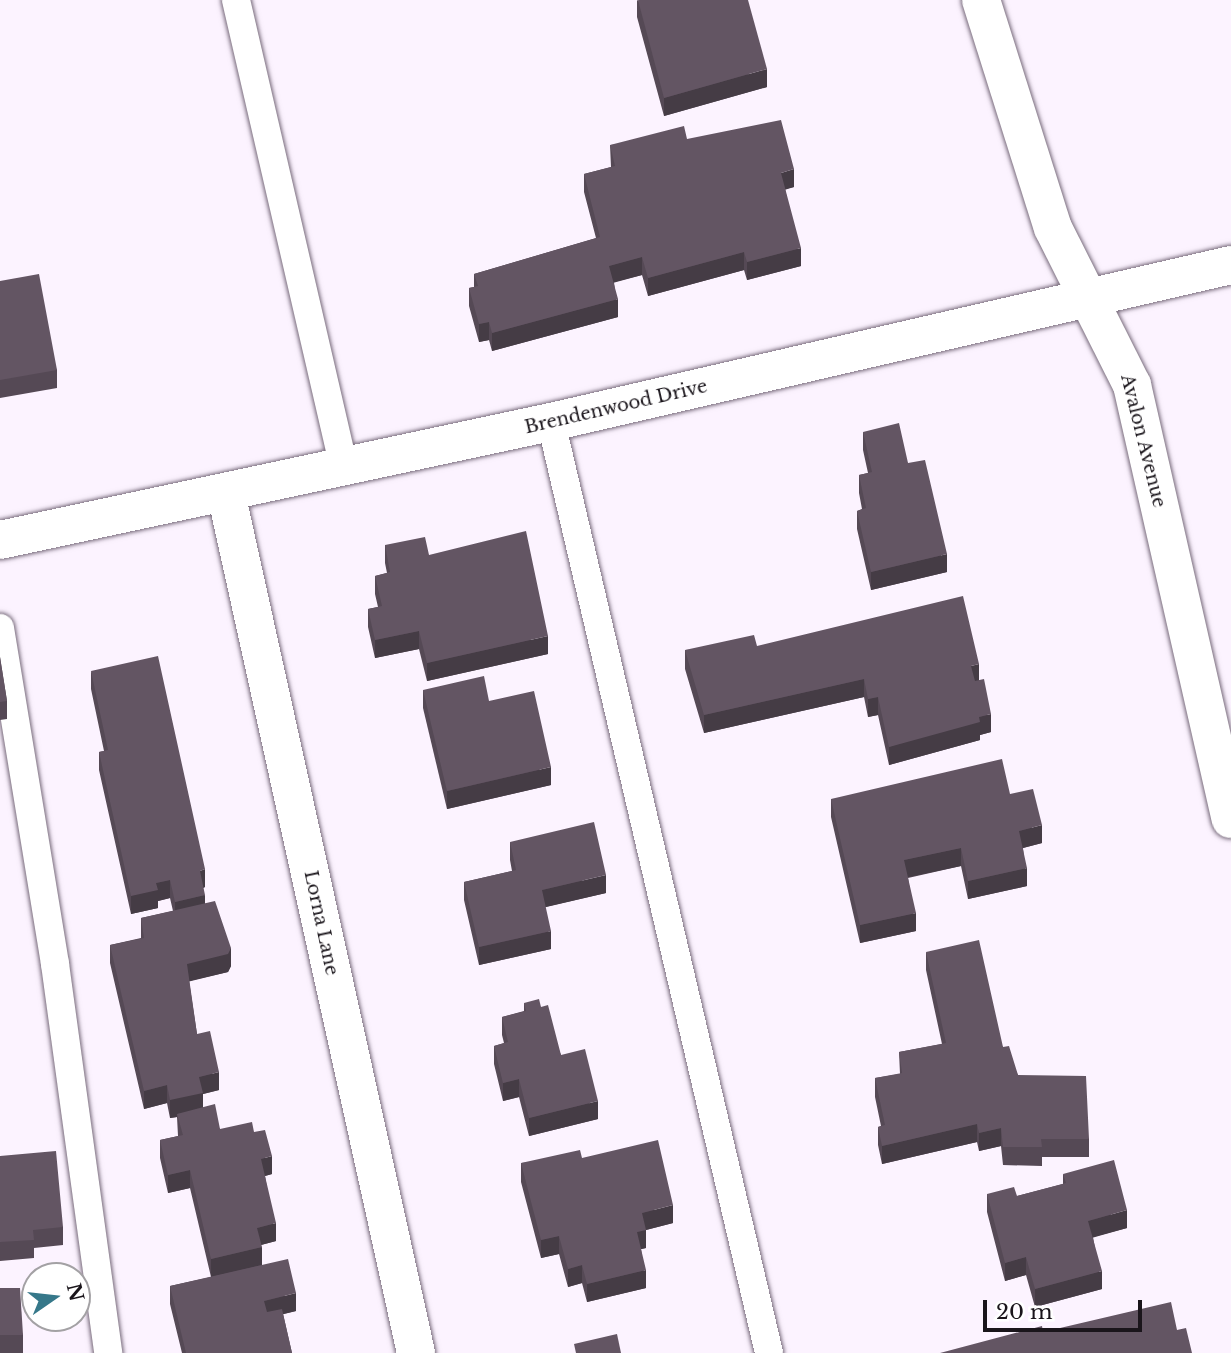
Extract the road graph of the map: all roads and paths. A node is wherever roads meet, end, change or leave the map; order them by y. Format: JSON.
{"nodes":[{"id":1,"x":236,"y":0,"type":"edge"},
{"id":2,"x":981,"y":0,"type":"edge"},
{"id":3,"x":1231,"y":265,"type":"edge"},
{"id":4,"x":1092,"y":299,"type":"junction"},
{"id":5,"x":551,"y":422,"type":"junction"},
{"id":6,"x":343,"y":465,"type":"junction"},
{"id":7,"x":226,"y":493,"type":"junction"},
{"id":8,"x":0,"y":540,"type":"edge"},
{"id":9,"x":0,"y":628,"type":"edge"},
{"id":10,"x":1231,"y":819,"type":"edge"},
{"id":11,"x":108,"y":1353,"type":"edge"},
{"id":12,"x":416,"y":1353,"type":"edge"},
{"id":13,"x":769,"y":1353,"type":"edge"}],
"edges":[{"from":1,"to":6,"type":"lane"},
{"from":2,"to":4,"type":"street","name":"Avalon Avenue"},
{"from":3,"to":4,"type":"street","name":"Brendenwood Drive"},
{"from":4,"to":5,"type":"street","name":"Brendenwood Drive"},
{"from":4,"to":10,"type":"street","name":"Avalon Avenue"},
{"from":5,"to":6,"type":"street","name":"Brendenwood Drive"},
{"from":5,"to":13,"type":"lane"},
{"from":6,"to":7,"type":"street","name":"Brendenwood Drive"},
{"from":7,"to":8,"type":"street","name":"Brendenwood Drive"},
{"from":7,"to":12,"type":"street","name":"Lorna Lane"},
{"from":9,"to":11,"type":"lane"}]}
